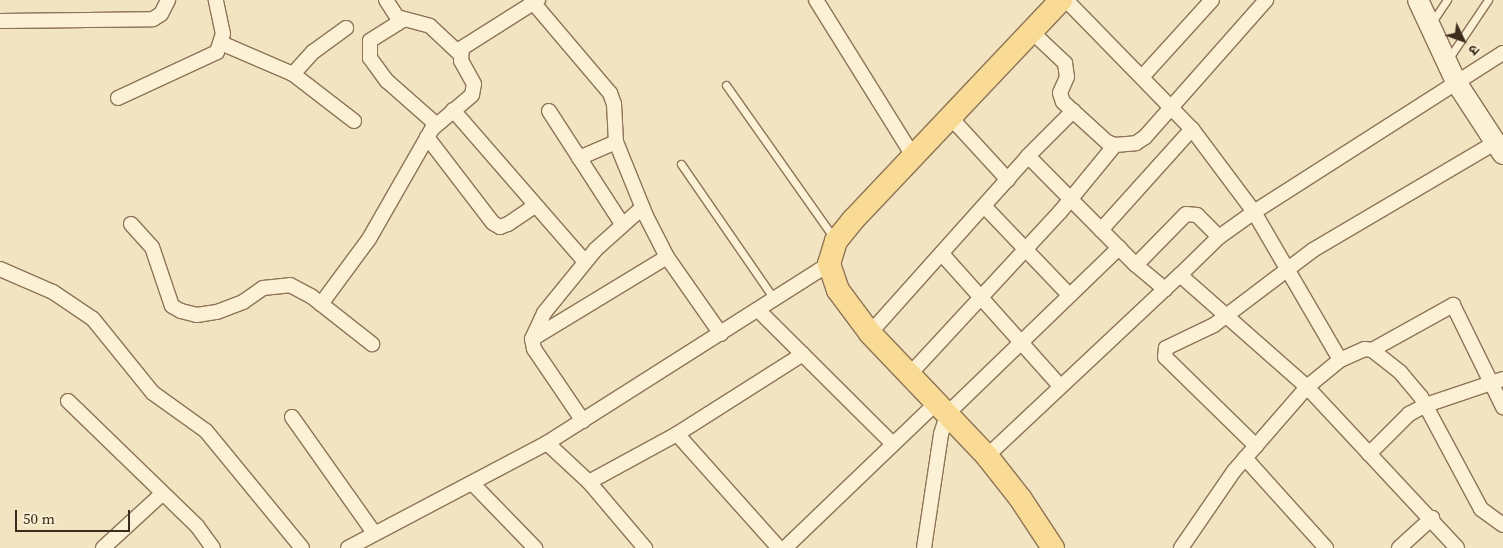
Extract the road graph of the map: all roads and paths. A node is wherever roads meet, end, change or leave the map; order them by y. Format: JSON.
{"nodes":[{"id":1,"x":168,"y":0,"type":"edge"},
{"id":2,"x":216,"y":0,"type":"edge"},
{"id":3,"x":386,"y":0,"type":"edge"},
{"id":4,"x":816,"y":0,"type":"edge"},
{"id":5,"x":1061,"y":0,"type":"edge"},
{"id":6,"x":1066,"y":0,"type":"edge"},
{"id":7,"x":1212,"y":0,"type":"edge"},
{"id":8,"x":1266,"y":0,"type":"edge"},
{"id":9,"x":1418,"y":0,"type":"edge"},
{"id":10,"x":1447,"y":0,"type":"edge"},
{"id":11,"x":1488,"y":0,"type":"edge"},
{"id":12,"x":534,"y":1,"type":"edge"},
{"id":13,"x":403,"y":20,"type":"junction"},
{"id":14,"x":0,"y":22,"type":"edge"},
{"id":15,"x":1429,"y":26,"type":"junction"},
{"id":16,"x":346,"y":28,"type":"dead end"},
{"id":17,"x":1031,"y":32,"type":"junction"},
{"id":18,"x":222,"y":43,"type":"junction"},
{"id":19,"x":459,"y":53,"type":"junction"},
{"id":20,"x":1503,"y":53,"type":"edge"},
{"id":21,"x":1446,"y":62,"type":"junction"},
{"id":22,"x":293,"y":74,"type":"junction"},
{"id":23,"x":1142,"y":77,"type":"junction"},
{"id":24,"x":1456,"y":82,"type":"junction"},
{"id":25,"x":726,"y":85,"type":"dead end"},
{"id":26,"x":118,"y":98,"type":"dead end"},
{"id":27,"x":1170,"y":109,"type":"junction"},
{"id":28,"x":453,"y":110,"type":"junction"},
{"id":29,"x":1073,"y":111,"type":"junction"},
{"id":30,"x":549,"y":112,"type":"dead end"},
{"id":31,"x":951,"y":118,"type":"junction"},
{"id":32,"x":354,"y":122,"type":"dead end"},
{"id":33,"x":436,"y":124,"type":"junction"},
{"id":34,"x":1192,"y":130,"type":"junction"},
{"id":35,"x":427,"y":137,"type":"junction"},
{"id":36,"x":616,"y":142,"type":"junction"},
{"id":37,"x":1115,"y":145,"type":"junction"},
{"id":38,"x":1501,"y":148,"type":"edge"},
{"id":39,"x":913,"y":156,"type":"junction"},
{"id":40,"x":1028,"y":156,"type":"junction"},
{"id":41,"x":579,"y":158,"type":"junction"},
{"id":42,"x":681,"y":164,"type":"dead end"},
{"id":43,"x":1008,"y":180,"type":"junction"},
{"id":44,"x":1070,"y":200,"type":"junction"},
{"id":45,"x":535,"y":206,"type":"junction"},
{"id":46,"x":985,"y":207,"type":"junction"},
{"id":47,"x":642,"y":208,"type":"junction"},
{"id":48,"x":1254,"y":212,"type":"junction"},
{"id":49,"x":131,"y":224,"type":"dead end"},
{"id":50,"x":622,"y":224,"type":"junction"},
{"id":51,"x":1101,"y":230,"type":"junction"},
{"id":52,"x":1219,"y":237,"type":"junction"},
{"id":53,"x":836,"y":241,"type":"junction"},
{"id":54,"x":1119,"y":248,"type":"junction"},
{"id":55,"x":1026,"y":249,"type":"junction"},
{"id":56,"x":942,"y":254,"type":"junction"},
{"id":57,"x":667,"y":257,"type":"junction"},
{"id":58,"x":585,"y":262,"type":"junction"},
{"id":59,"x":830,"y":264,"type":"junction"},
{"id":60,"x":1136,"y":265,"type":"junction"},
{"id":61,"x":1287,"y":268,"type":"junction"},
{"id":62,"x":0,"y":269,"type":"edge"},
{"id":63,"x":1180,"y":275,"type":"junction"},
{"id":64,"x":1165,"y":289,"type":"junction"},
{"id":65,"x":1069,"y":295,"type":"junction"},
{"id":66,"x":981,"y":296,"type":"junction"},
{"id":67,"x":774,"y":298,"type":"junction"},
{"id":68,"x":321,"y":304,"type":"junction"},
{"id":69,"x":758,"y":310,"type":"junction"},
{"id":70,"x":1227,"y":315,"type":"junction"},
{"id":71,"x":870,"y":333,"type":"junction"},
{"id":72,"x":721,"y":334,"type":"junction"},
{"id":73,"x":532,"y":339,"type":"junction"},
{"id":74,"x":1022,"y":342,"type":"junction"},
{"id":75,"x":372,"y":344,"type":"dead end"},
{"id":76,"x":1372,"y":350,"type":"junction"},
{"id":77,"x":802,"y":354,"type":"junction"},
{"id":78,"x":1340,"y":360,"type":"junction"},
{"id":79,"x":910,"y":374,"type":"junction"},
{"id":80,"x":1497,"y":381,"type":"edge"},
{"id":81,"x":1060,"y":386,"type":"junction"},
{"id":82,"x":1307,"y":387,"type":"junction"},
{"id":83,"x":68,"y":401,"type":"dead end"},
{"id":84,"x":1426,"y":405,"type":"junction"},
{"id":85,"x":1503,"y":407,"type":"edge"},
{"id":86,"x":942,"y":408,"type":"junction"},
{"id":87,"x":292,"y":417,"type":"dead end"},
{"id":88,"x":583,"y":420,"type":"junction"},
{"id":89,"x":677,"y":434,"type":"junction"},
{"id":90,"x":547,"y":443,"type":"junction"},
{"id":91,"x":892,"y":444,"type":"junction"},
{"id":92,"x":1256,"y":446,"type":"junction"},
{"id":93,"x":1369,"y":454,"type":"junction"},
{"id":94,"x":986,"y":456,"type":"junction"},
{"id":95,"x":1246,"y":458,"type":"junction"},
{"id":96,"x":589,"y":482,"type":"junction"},
{"id":97,"x":474,"y":484,"type":"junction"},
{"id":98,"x":162,"y":494,"type":"junction"},
{"id":99,"x":1432,"y":518,"type":"junction"},
{"id":100,"x":1503,"y":525,"type":"edge"},
{"id":101,"x":374,"y":533,"type":"junction"},
{"id":102,"x":102,"y":548,"type":"edge"},
{"id":103,"x":213,"y":548,"type":"edge"},
{"id":104,"x":302,"y":548,"type":"edge"},
{"id":105,"x":348,"y":548,"type":"edge"},
{"id":106,"x":534,"y":548,"type":"edge"},
{"id":107,"x":645,"y":548,"type":"edge"},
{"id":108,"x":779,"y":548,"type":"edge"},
{"id":109,"x":785,"y":548,"type":"edge"},
{"id":110,"x":924,"y":548,"type":"edge"},
{"id":111,"x":1053,"y":548,"type":"edge"},
{"id":112,"x":1181,"y":548,"type":"edge"},
{"id":113,"x":1326,"y":548,"type":"edge"},
{"id":114,"x":1400,"y":548,"type":"edge"},
{"id":115,"x":1457,"y":548,"type":"edge"}],
"edges":[{"from":1,"to":14,"type":"street"},
{"from":2,"to":18,"type":"street"},
{"from":3,"to":13,"type":"street"},
{"from":4,"to":39,"type":"street"},
{"from":5,"to":17,"type":"main road"},
{"from":6,"to":23,"type":"street"},
{"from":7,"to":23,"type":"street"},
{"from":8,"to":27,"type":"street"},
{"from":9,"to":15,"type":"street"},
{"from":10,"to":15,"type":"lane"},
{"from":11,"to":21,"type":"lane"},
{"from":12,"to":19,"type":"street"},
{"from":12,"to":36,"type":"street"},
{"from":13,"to":19,"type":"street"},
{"from":13,"to":33,"type":"street"},
{"from":15,"to":21,"type":"street"},
{"from":16,"to":22,"type":"street"},
{"from":17,"to":29,"type":"street"},
{"from":17,"to":31,"type":"main road"},
{"from":18,"to":22,"type":"street"},
{"from":18,"to":26,"type":"street"},
{"from":19,"to":28,"type":"street"},
{"from":20,"to":24,"type":"street"},
{"from":21,"to":24,"type":"street"},
{"from":22,"to":32,"type":"street"},
{"from":23,"to":27,"type":"street"},
{"from":24,"to":38,"type":"street"},
{"from":24,"to":48,"type":"street"},
{"from":25,"to":53,"type":"lane"},
{"from":27,"to":34,"type":"street"},
{"from":27,"to":37,"type":"street"},
{"from":28,"to":33,"type":"street"},
{"from":28,"to":45,"type":"street"},
{"from":29,"to":37,"type":"street"},
{"from":29,"to":40,"type":"street"},
{"from":30,"to":41,"type":"street"},
{"from":31,"to":39,"type":"main road"},
{"from":31,"to":43,"type":"street"},
{"from":33,"to":35,"type":"street"},
{"from":34,"to":48,"type":"street"},
{"from":34,"to":51,"type":"street"},
{"from":35,"to":45,"type":"street"},
{"from":35,"to":68,"type":"street"},
{"from":36,"to":41,"type":"street"},
{"from":36,"to":47,"type":"street"},
{"from":37,"to":44,"type":"street"},
{"from":38,"to":61,"type":"street"},
{"from":39,"to":53,"type":"main road"},
{"from":40,"to":43,"type":"street"},
{"from":40,"to":44,"type":"street"},
{"from":41,"to":50,"type":"street"},
{"from":42,"to":67,"type":"lane"},
{"from":43,"to":46,"type":"street"},
{"from":44,"to":51,"type":"street"},
{"from":44,"to":55,"type":"street"},
{"from":45,"to":58,"type":"street"},
{"from":46,"to":55,"type":"street"},
{"from":46,"to":56,"type":"street"},
{"from":47,"to":50,"type":"street"},
{"from":47,"to":57,"type":"street"},
{"from":48,"to":52,"type":"street"},
{"from":48,"to":61,"type":"street"},
{"from":49,"to":68,"type":"street"},
{"from":50,"to":58,"type":"street"},
{"from":51,"to":54,"type":"street"},
{"from":52,"to":60,"type":"street"},
{"from":52,"to":63,"type":"street"},
{"from":53,"to":59,"type":"main road"},
{"from":54,"to":60,"type":"street"},
{"from":54,"to":65,"type":"street"},
{"from":55,"to":65,"type":"street"},
{"from":55,"to":66,"type":"street"},
{"from":56,"to":66,"type":"street"},
{"from":56,"to":71,"type":"street"},
{"from":57,"to":72,"type":"street"},
{"from":57,"to":73,"type":"street"},
{"from":58,"to":73,"type":"street"},
{"from":59,"to":67,"type":"street"},
{"from":59,"to":71,"type":"main road"},
{"from":60,"to":64,"type":"street"},
{"from":61,"to":70,"type":"street"},
{"from":61,"to":78,"type":"street"},
{"from":62,"to":104,"type":"street"},
{"from":63,"to":64,"type":"street"},
{"from":63,"to":70,"type":"street"},
{"from":64,"to":81,"type":"street"},
{"from":65,"to":74,"type":"street"},
{"from":66,"to":74,"type":"street"},
{"from":66,"to":79,"type":"street"},
{"from":67,"to":69,"type":"street"},
{"from":68,"to":75,"type":"street"},
{"from":69,"to":72,"type":"street"},
{"from":69,"to":77,"type":"street"},
{"from":70,"to":82,"type":"street"},
{"from":70,"to":92,"type":"street"},
{"from":71,"to":79,"type":"main road"},
{"from":72,"to":88,"type":"street"},
{"from":73,"to":88,"type":"street"},
{"from":74,"to":81,"type":"street"},
{"from":74,"to":86,"type":"street"},
{"from":76,"to":78,"type":"street"},
{"from":76,"to":80,"type":"street"},
{"from":76,"to":84,"type":"street"},
{"from":77,"to":89,"type":"street"},
{"from":77,"to":91,"type":"street"},
{"from":78,"to":82,"type":"street"},
{"from":79,"to":86,"type":"main road"},
{"from":80,"to":84,"type":"street"},
{"from":80,"to":85,"type":"street"},
{"from":81,"to":94,"type":"street"},
{"from":82,"to":92,"type":"street"},
{"from":82,"to":93,"type":"street"},
{"from":83,"to":98,"type":"street"},
{"from":84,"to":93,"type":"street"},
{"from":84,"to":100,"type":"street"},
{"from":86,"to":91,"type":"street"},
{"from":86,"to":94,"type":"main road"},
{"from":86,"to":110,"type":"street"},
{"from":87,"to":101,"type":"street"},
{"from":88,"to":90,"type":"street"},
{"from":89,"to":96,"type":"street"},
{"from":89,"to":108,"type":"street"},
{"from":90,"to":96,"type":"street"},
{"from":90,"to":97,"type":"street"},
{"from":91,"to":109,"type":"street"},
{"from":92,"to":95,"type":"street"},
{"from":93,"to":99,"type":"street"},
{"from":94,"to":111,"type":"main road"},
{"from":95,"to":112,"type":"street"},
{"from":95,"to":113,"type":"street"},
{"from":96,"to":107,"type":"street"},
{"from":97,"to":101,"type":"street"},
{"from":97,"to":106,"type":"street"},
{"from":98,"to":102,"type":"street"},
{"from":98,"to":103,"type":"street"},
{"from":99,"to":114,"type":"street"},
{"from":99,"to":115,"type":"street"},
{"from":101,"to":105,"type":"street"}]}
